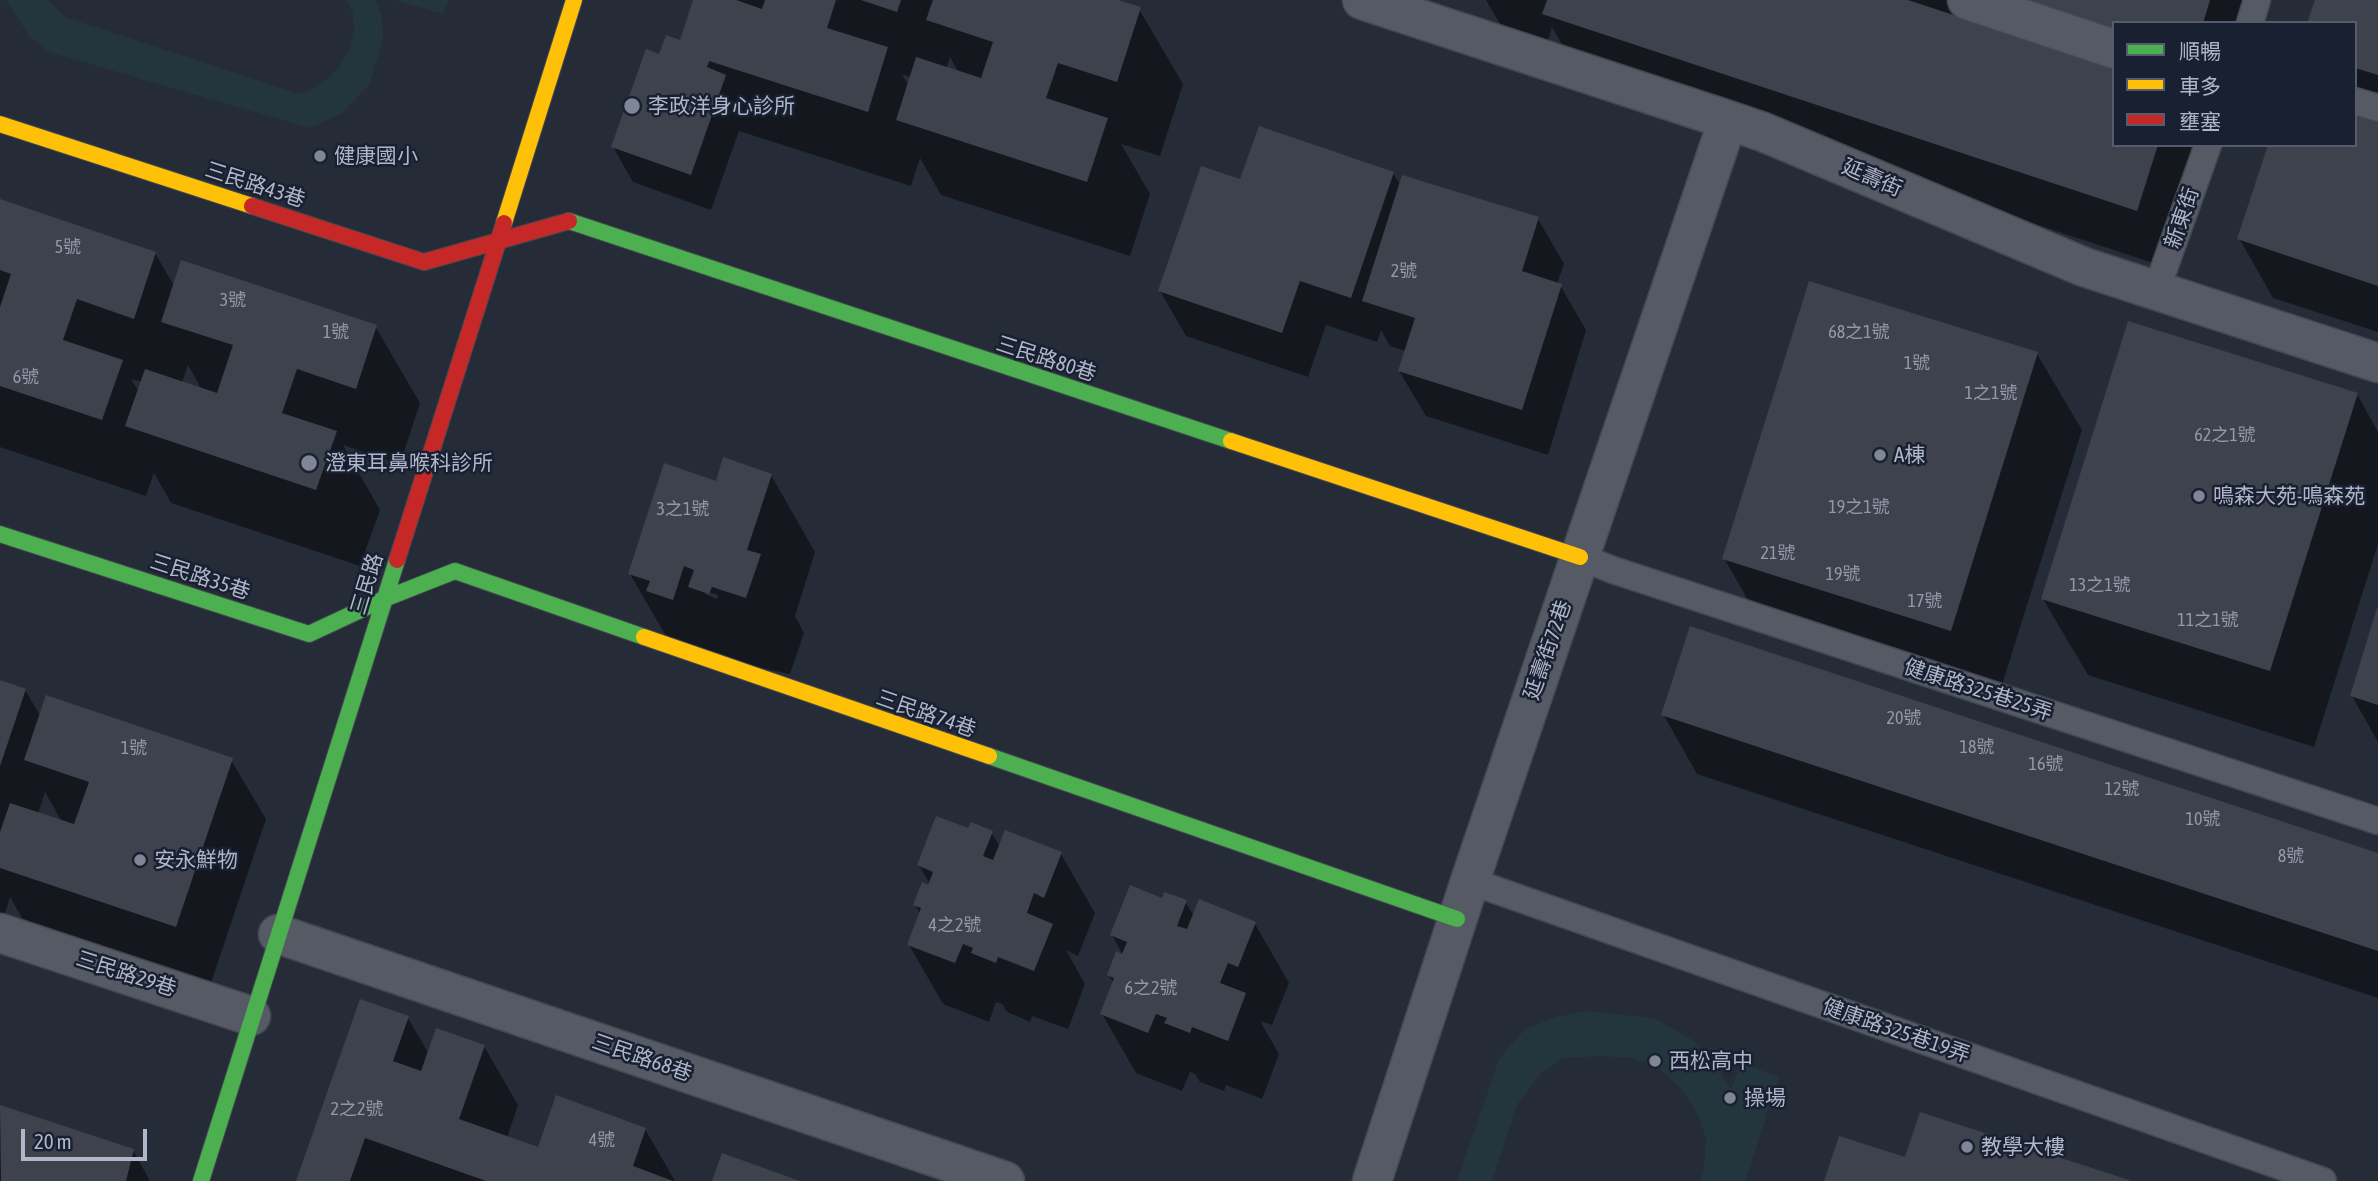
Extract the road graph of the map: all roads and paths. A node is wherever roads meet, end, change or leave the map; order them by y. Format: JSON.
{"nodes":[{"id":1,"x":573,"y":0,"type":"edge"},
{"id":2,"x":1362,"y":0,"type":"edge"},
{"id":3,"x":1967,"y":0,"type":"edge"},
{"id":4,"x":2257,"y":0,"type":"edge"},
{"id":5,"x":1420,"y":9,"type":"edge"},
{"id":6,"x":2251,"y":21,"type":"edge"},
{"id":7,"x":2112,"y":48,"type":"edge"},
{"id":8,"x":2357,"y":102,"type":"edge"},
{"id":9,"x":2378,"y":108,"type":"edge"},
{"id":10,"x":1728,"y":120,"type":"junction"},
{"id":11,"x":0,"y":124,"type":"edge"},
{"id":12,"x":2207,"y":147,"type":"edge"},
{"id":13,"x":498,"y":240,"type":"junction"},
{"id":14,"x":2156,"y":291,"type":"junction"},
{"id":15,"x":2378,"y":363,"type":"edge"},
{"id":16,"x":0,"y":534,"type":"edge"},
{"id":17,"x":1580,"y":556,"type":"junction"},
{"id":18,"x":384,"y":599,"type":"junction"},
{"id":19,"x":2378,"y":821,"type":"edge"},
{"id":20,"x":1469,"y":881,"type":"junction"},
{"id":21,"x":1457,"y":919,"type":"junction"},
{"id":22,"x":0,"y":933,"type":"edge"},
{"id":23,"x":278,"y":934,"type":"junction"},
{"id":24,"x":251,"y":1016,"type":"junction"},
{"id":25,"x":201,"y":1181,"type":"edge"},
{"id":26,"x":1005,"y":1181,"type":"edge"},
{"id":27,"x":1372,"y":1181,"type":"edge"},
{"id":28,"x":2323,"y":1181,"type":"edge"}],
"edges":[{"from":1,"to":13,"type":"street","name":"三民路"},
{"from":2,"to":5,"type":"street","name":"延壽街"},
{"from":3,"to":7,"type":"street"},
{"from":4,"to":6,"type":"lane"},
{"from":5,"to":10,"type":"street","name":"延壽街"},
{"from":8,"to":9,"type":"lane"},
{"from":10,"to":14,"type":"street","name":"延壽街"},
{"from":10,"to":17,"type":"street","name":"延壽街72巷"},
{"from":11,"to":13,"type":"street","name":"三民路43巷"},
{"from":12,"to":14,"type":"lane","name":"新東街"},
{"from":13,"to":17,"type":"street","name":"三民路80巷"},
{"from":13,"to":18,"type":"street","name":"三民路"},
{"from":14,"to":15,"type":"street","name":"延壽街"},
{"from":16,"to":18,"type":"street","name":"三民路35巷"},
{"from":17,"to":19,"type":"lane","name":"健康路325巷25弄"},
{"from":17,"to":20,"type":"street","name":"延壽街72巷"},
{"from":18,"to":21,"type":"street","name":"三民路74巷"},
{"from":18,"to":23,"type":"street","name":"三民路"},
{"from":20,"to":21,"type":"street","name":"延壽街72巷"},
{"from":20,"to":28,"type":"lane","name":"健康路325巷19弄"},
{"from":21,"to":27,"type":"street","name":"延壽街72巷"},
{"from":22,"to":24,"type":"street","name":"三民路29巷"},
{"from":23,"to":24,"type":"street","name":"三民路"},
{"from":23,"to":26,"type":"street","name":"三民路68巷"},
{"from":24,"to":25,"type":"street","name":"三民路"}]}
